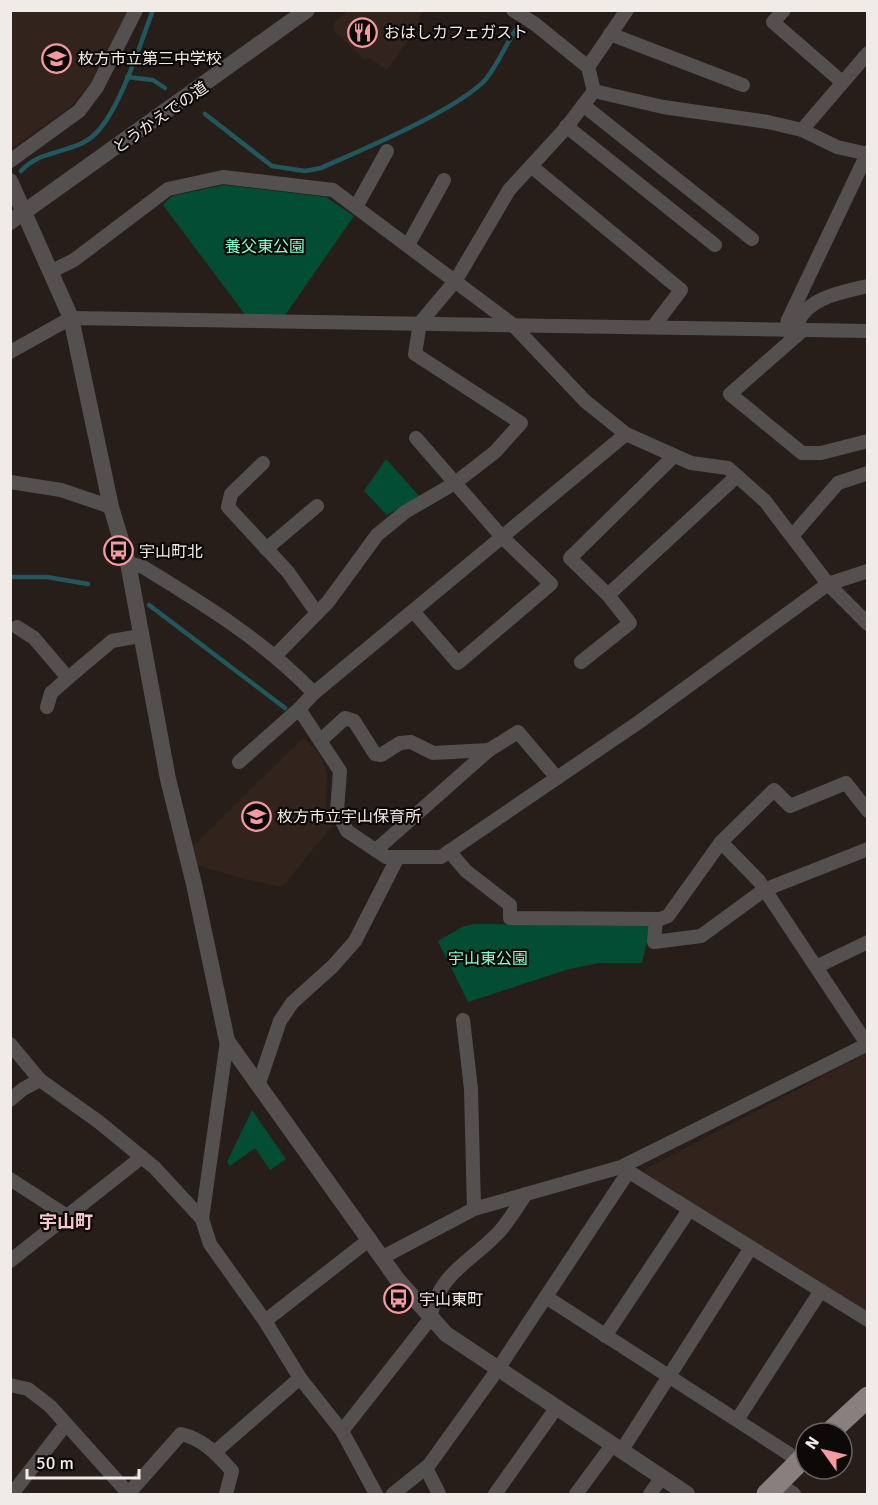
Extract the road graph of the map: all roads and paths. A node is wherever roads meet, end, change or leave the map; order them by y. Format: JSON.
{"nodes":[{"id":1,"x":136,"y":10,"type":"edge"},
{"id":2,"x":307,"y":10,"type":"edge"},
{"id":3,"x":513,"y":10,"type":"edge"},
{"id":4,"x":627,"y":10,"type":"edge"},
{"id":5,"x":784,"y":10,"type":"edge"},
{"id":6,"x":610,"y":34,"type":"junction"},
{"id":7,"x":867,"y":53,"type":"edge"},
{"id":8,"x":588,"y":67,"type":"junction"},
{"id":9,"x":842,"y":82,"type":"junction"},
{"id":10,"x":742,"y":85,"type":"dead end"},
{"id":11,"x":594,"y":91,"type":"junction"},
{"id":12,"x":583,"y":105,"type":"junction"},
{"id":13,"x":566,"y":126,"type":"junction"},
{"id":14,"x":802,"y":130,"type":"junction"},
{"id":15,"x":387,"y":151,"type":"dead end"},
{"id":16,"x":867,"y":153,"type":"edge"},
{"id":17,"x":10,"y":161,"type":"edge"},
{"id":18,"x":531,"y":166,"type":"junction"},
{"id":19,"x":444,"y":180,"type":"dead end"},
{"id":20,"x":10,"y":181,"type":"edge"},
{"id":21,"x":356,"y":207,"type":"junction"},
{"id":22,"x":17,"y":218,"type":"edge"},
{"id":23,"x":752,"y":239,"type":"dead end"},
{"id":24,"x":408,"y":245,"type":"junction"},
{"id":25,"x":715,"y":245,"type":"dead end"},
{"id":26,"x":50,"y":272,"type":"junction"},
{"id":27,"x":456,"y":280,"type":"junction"},
{"id":28,"x":867,"y":285,"type":"edge"},
{"id":29,"x":71,"y":318,"type":"junction"},
{"id":30,"x":420,"y":323,"type":"junction"},
{"id":31,"x":512,"y":324,"type":"junction"},
{"id":32,"x":787,"y":325,"type":"junction"},
{"id":33,"x":653,"y":327,"type":"junction"},
{"id":34,"x":803,"y":330,"type":"junction"},
{"id":35,"x":867,"y":331,"type":"edge"},
{"id":36,"x":10,"y":352,"type":"edge"},
{"id":37,"x":626,"y":434,"type":"junction"},
{"id":38,"x":416,"y":438,"type":"dead end"},
{"id":39,"x":867,"y":441,"type":"edge"},
{"id":40,"x":674,"y":456,"type":"junction"},
{"id":41,"x":263,"y":463,"type":"dead end"},
{"id":42,"x":867,"y":473,"type":"edge"},
{"id":43,"x":737,"y":476,"type":"junction"},
{"id":44,"x":10,"y":482,"type":"edge"},
{"id":45,"x":455,"y":483,"type":"junction"},
{"id":46,"x":317,"y":506,"type":"dead end"},
{"id":47,"x":111,"y":507,"type":"junction"},
{"id":48,"x":794,"y":535,"type":"junction"},
{"id":49,"x":502,"y":537,"type":"junction"},
{"id":50,"x":266,"y":549,"type":"junction"},
{"id":51,"x":128,"y":563,"type":"junction"},
{"id":52,"x":867,"y":571,"type":"edge"},
{"id":53,"x":828,"y":584,"type":"junction"},
{"id":54,"x":608,"y":595,"type":"junction"},
{"id":55,"x":413,"y":611,"type":"junction"},
{"id":56,"x":317,"y":613,"type":"junction"},
{"id":57,"x":867,"y":624,"type":"edge"},
{"id":58,"x":17,"y":627,"type":"dead end"},
{"id":59,"x":140,"y":636,"type":"junction"},
{"id":60,"x":275,"y":656,"type":"junction"},
{"id":61,"x":582,"y":662,"type":"dead end"},
{"id":62,"x":68,"y":678,"type":"junction"},
{"id":63,"x":314,"y":693,"type":"junction"},
{"id":64,"x":47,"y":707,"type":"dead end"},
{"id":65,"x":299,"y":709,"type":"junction"},
{"id":66,"x":320,"y":741,"type":"junction"},
{"id":67,"x":489,"y":750,"type":"junction"},
{"id":68,"x":239,"y":762,"type":"dead end"},
{"id":69,"x":556,"y":778,"type":"junction"},
{"id":70,"x":867,"y":811,"type":"edge"},
{"id":71,"x":721,"y":842,"type":"junction"},
{"id":72,"x":867,"y":849,"type":"edge"},
{"id":73,"x":376,"y":850,"type":"junction"},
{"id":74,"x":449,"y":851,"type":"junction"},
{"id":75,"x":398,"y":857,"type":"junction"},
{"id":76,"x":764,"y":890,"type":"junction"},
{"id":77,"x":656,"y":919,"type":"junction"},
{"id":78,"x":867,"y":942,"type":"edge"},
{"id":79,"x":818,"y":966,"type":"junction"},
{"id":80,"x":463,"y":1020,"type":"dead end"},
{"id":81,"x":227,"y":1041,"type":"junction"},
{"id":82,"x":10,"y":1044,"type":"edge"},
{"id":83,"x":867,"y":1044,"type":"edge"},
{"id":84,"x":40,"y":1080,"type":"junction"},
{"id":85,"x":258,"y":1086,"type":"junction"},
{"id":86,"x":10,"y":1100,"type":"edge"},
{"id":87,"x":142,"y":1157,"type":"junction"},
{"id":88,"x":625,"y":1169,"type":"junction"},
{"id":89,"x":10,"y":1179,"type":"edge"},
{"id":90,"x":526,"y":1194,"type":"junction"},
{"id":91,"x":474,"y":1209,"type":"junction"},
{"id":92,"x":689,"y":1210,"type":"junction"},
{"id":93,"x":68,"y":1216,"type":"junction"},
{"id":94,"x":202,"y":1219,"type":"junction"},
{"id":95,"x":370,"y":1239,"type":"junction"},
{"id":96,"x":750,"y":1249,"type":"junction"},
{"id":97,"x":383,"y":1257,"type":"junction"},
{"id":98,"x":10,"y":1261,"type":"edge"},
{"id":99,"x":820,"y":1292,"type":"junction"},
{"id":100,"x":546,"y":1297,"type":"junction"},
{"id":101,"x":430,"y":1319,"type":"junction"},
{"id":102,"x":867,"y":1320,"type":"edge"},
{"id":103,"x":265,"y":1321,"type":"junction"},
{"id":104,"x":605,"y":1336,"type":"junction"},
{"id":105,"x":498,"y":1369,"type":"junction"},
{"id":106,"x":669,"y":1377,"type":"junction"},
{"id":107,"x":300,"y":1378,"type":"junction"},
{"id":108,"x":10,"y":1385,"type":"edge"},
{"id":109,"x":867,"y":1397,"type":"edge"},
{"id":110,"x":557,"y":1407,"type":"junction"},
{"id":111,"x":737,"y":1420,"type":"junction"},
{"id":112,"x":842,"y":1421,"type":"edge"},
{"id":113,"x":66,"y":1424,"type":"junction"},
{"id":114,"x":342,"y":1431,"type":"junction"},
{"id":115,"x":618,"y":1447,"type":"junction"},
{"id":116,"x":215,"y":1452,"type":"junction"},
{"id":117,"x":794,"y":1453,"type":"edge"},
{"id":118,"x":426,"y":1468,"type":"junction"},
{"id":119,"x":794,"y":1470,"type":"edge"},
{"id":120,"x":662,"y":1477,"type":"junction"},
{"id":121,"x":779,"y":1491,"type":"edge"},
{"id":122,"x":12,"y":1494,"type":"edge"},
{"id":123,"x":128,"y":1494,"type":"edge"},
{"id":124,"x":226,"y":1494,"type":"edge"},
{"id":125,"x":376,"y":1494,"type":"edge"},
{"id":126,"x":393,"y":1494,"type":"edge"},
{"id":127,"x":439,"y":1494,"type":"edge"},
{"id":128,"x":495,"y":1494,"type":"edge"},
{"id":129,"x":576,"y":1494,"type":"edge"},
{"id":130,"x":650,"y":1494,"type":"edge"},
{"id":131,"x":687,"y":1494,"type":"edge"}],
"edges":[{"from":1,"to":17,"type":"street"},
{"from":2,"to":22,"type":"street","name":"とうかえでの道"},
{"from":3,"to":8,"type":"street"},
{"from":4,"to":6,"type":"street"},
{"from":5,"to":9,"type":"street"},
{"from":6,"to":8,"type":"street"},
{"from":6,"to":10,"type":"street"},
{"from":7,"to":9,"type":"street"},
{"from":8,"to":11,"type":"street"},
{"from":9,"to":14,"type":"street"},
{"from":11,"to":12,"type":"street"},
{"from":11,"to":14,"type":"street"},
{"from":12,"to":13,"type":"street"},
{"from":12,"to":23,"type":"street"},
{"from":13,"to":18,"type":"street"},
{"from":13,"to":25,"type":"street"},
{"from":14,"to":16,"type":"street"},
{"from":15,"to":21,"type":"street"},
{"from":16,"to":32,"type":"street"},
{"from":18,"to":27,"type":"street"},
{"from":18,"to":33,"type":"street"},
{"from":19,"to":24,"type":"street"},
{"from":20,"to":22,"type":"street"},
{"from":21,"to":24,"type":"street"},
{"from":21,"to":26,"type":"street"},
{"from":22,"to":26,"type":"street"},
{"from":24,"to":27,"type":"street"},
{"from":26,"to":29,"type":"street"},
{"from":27,"to":30,"type":"street"},
{"from":27,"to":31,"type":"street"},
{"from":28,"to":32,"type":"street"},
{"from":29,"to":30,"type":"street"},
{"from":29,"to":36,"type":"street"},
{"from":29,"to":47,"type":"street"},
{"from":30,"to":31,"type":"street"},
{"from":30,"to":45,"type":"street"},
{"from":31,"to":33,"type":"street"},
{"from":31,"to":37,"type":"street"},
{"from":32,"to":33,"type":"street"},
{"from":32,"to":34,"type":"street"},
{"from":34,"to":35,"type":"street"},
{"from":34,"to":39,"type":"street"},
{"from":37,"to":40,"type":"street"},
{"from":37,"to":49,"type":"street"},
{"from":38,"to":45,"type":"street"},
{"from":40,"to":43,"type":"street"},
{"from":40,"to":54,"type":"street"},
{"from":41,"to":50,"type":"street"},
{"from":42,"to":48,"type":"street"},
{"from":43,"to":48,"type":"street"},
{"from":43,"to":54,"type":"street"},
{"from":44,"to":47,"type":"street"},
{"from":45,"to":49,"type":"street"},
{"from":45,"to":56,"type":"street"},
{"from":46,"to":50,"type":"street"},
{"from":47,"to":51,"type":"street"},
{"from":48,"to":53,"type":"street"},
{"from":49,"to":55,"type":"street"},
{"from":49,"to":55,"type":"street"},
{"from":50,"to":56,"type":"street"},
{"from":51,"to":59,"type":"street"},
{"from":51,"to":60,"type":"street"},
{"from":52,"to":53,"type":"street"},
{"from":53,"to":57,"type":"street"},
{"from":53,"to":69,"type":"street"},
{"from":54,"to":61,"type":"street"},
{"from":55,"to":63,"type":"street"},
{"from":56,"to":60,"type":"street"},
{"from":58,"to":62,"type":"street"},
{"from":59,"to":62,"type":"street"},
{"from":59,"to":81,"type":"street"},
{"from":60,"to":63,"type":"street"},
{"from":62,"to":64,"type":"street"},
{"from":63,"to":65,"type":"street"},
{"from":65,"to":66,"type":"street"},
{"from":65,"to":68,"type":"street"},
{"from":66,"to":67,"type":"street"},
{"from":66,"to":73,"type":"street"},
{"from":67,"to":69,"type":"street"},
{"from":67,"to":73,"type":"street"},
{"from":69,"to":74,"type":"street"},
{"from":70,"to":71,"type":"street"},
{"from":71,"to":76,"type":"street"},
{"from":71,"to":77,"type":"street"},
{"from":72,"to":76,"type":"street"},
{"from":73,"to":75,"type":"street"},
{"from":74,"to":75,"type":"street"},
{"from":74,"to":77,"type":"street"},
{"from":75,"to":85,"type":"street"},
{"from":76,"to":77,"type":"street"},
{"from":76,"to":79,"type":"street"},
{"from":78,"to":79,"type":"street"},
{"from":79,"to":83,"type":"street"},
{"from":80,"to":91,"type":"street"},
{"from":81,"to":85,"type":"street"},
{"from":81,"to":94,"type":"street"},
{"from":82,"to":84,"type":"street"},
{"from":83,"to":88,"type":"street"},
{"from":84,"to":86,"type":"street"},
{"from":84,"to":87,"type":"street"},
{"from":85,"to":95,"type":"street"},
{"from":87,"to":93,"type":"street"},
{"from":87,"to":94,"type":"street"},
{"from":88,"to":90,"type":"street"},
{"from":88,"to":92,"type":"street"},
{"from":88,"to":100,"type":"street"},
{"from":89,"to":93,"type":"street"},
{"from":90,"to":91,"type":"street"},
{"from":90,"to":101,"type":"street"},
{"from":91,"to":97,"type":"street"},
{"from":92,"to":96,"type":"street"},
{"from":92,"to":104,"type":"street"},
{"from":93,"to":98,"type":"street"},
{"from":94,"to":103,"type":"street"},
{"from":95,"to":97,"type":"street"},
{"from":95,"to":103,"type":"street"},
{"from":96,"to":99,"type":"street"},
{"from":96,"to":106,"type":"street"},
{"from":97,"to":101,"type":"street"},
{"from":99,"to":102,"type":"street"},
{"from":99,"to":111,"type":"street"},
{"from":100,"to":104,"type":"street"},
{"from":100,"to":105,"type":"street"},
{"from":101,"to":105,"type":"street"},
{"from":101,"to":114,"type":"street"},
{"from":103,"to":107,"type":"street"},
{"from":104,"to":106,"type":"street"},
{"from":105,"to":110,"type":"street"},
{"from":105,"to":118,"type":"street"},
{"from":106,"to":111,"type":"street"},
{"from":106,"to":115,"type":"street"},
{"from":107,"to":114,"type":"street"},
{"from":107,"to":116,"type":"street"},
{"from":108,"to":113,"type":"street"},
{"from":109,"to":112,"type":"main road"},
{"from":110,"to":115,"type":"street"},
{"from":110,"to":128,"type":"street"},
{"from":111,"to":117,"type":"street"},
{"from":113,"to":122,"type":"street"},
{"from":113,"to":123,"type":"street"},
{"from":114,"to":125,"type":"street"},
{"from":115,"to":120,"type":"street"},
{"from":115,"to":129,"type":"street"},
{"from":116,"to":123,"type":"street"},
{"from":116,"to":124,"type":"street"},
{"from":118,"to":126,"type":"street"},
{"from":118,"to":127,"type":"street"},
{"from":119,"to":121,"type":"main road"},
{"from":120,"to":130,"type":"street"},
{"from":120,"to":131,"type":"street"}]}
